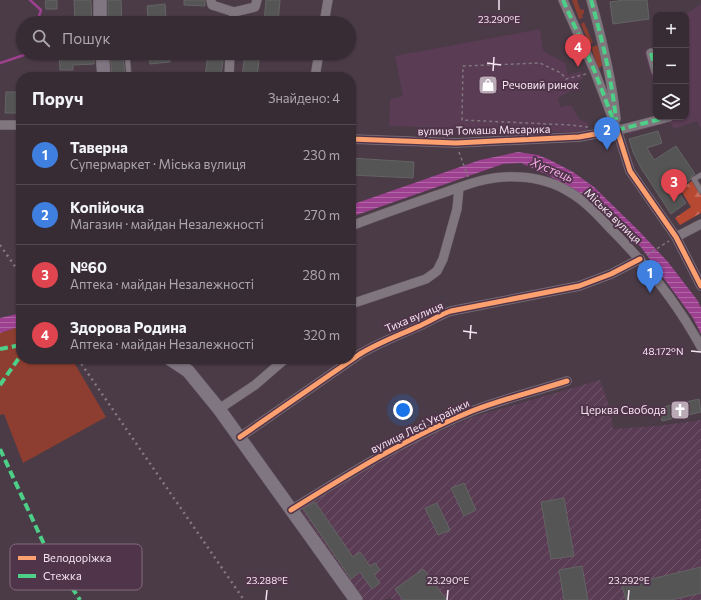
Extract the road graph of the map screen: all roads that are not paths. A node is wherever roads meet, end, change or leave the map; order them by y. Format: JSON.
{"nodes":[{"id":1,"x":100,"y":0,"type":"edge"},
{"id":2,"x":211,"y":0,"type":"edge"},
{"id":3,"x":257,"y":0,"type":"edge"},
{"id":4,"x":328,"y":0,"type":"edge"},
{"id":5,"x":563,"y":0,"type":"edge"},
{"id":6,"x":591,"y":0,"type":"edge"},
{"id":7,"x":234,"y":12,"type":"junction"},
{"id":8,"x":100,"y":16,"type":"edge"},
{"id":9,"x":234,"y":16,"type":"edge"},
{"id":10,"x":325,"y":16,"type":"edge"},
{"id":11,"x":651,"y":52,"type":"dead end"},
{"id":12,"x":103,"y":60,"type":"edge"},
{"id":13,"x":128,"y":60,"type":"edge"},
{"id":14,"x":229,"y":60,"type":"edge"},
{"id":15,"x":318,"y":60,"type":"edge"},
{"id":16,"x":653,"y":60,"type":"edge"},
{"id":17,"x":104,"y":72,"type":"edge"},
{"id":18,"x":129,"y":72,"type":"edge"},
{"id":19,"x":228,"y":72,"type":"edge"},
{"id":20,"x":316,"y":72,"type":"edge"},
{"id":21,"x":657,"y":120,"type":"edge"},
{"id":22,"x":0,"y":125,"type":"edge"},
{"id":23,"x":16,"y":125,"type":"edge"},
{"id":24,"x":617,"y":130,"type":"junction"},
{"id":25,"x":356,"y":139,"type":"edge"},
{"id":26,"x":701,"y":175,"type":"edge"},
{"id":27,"x":459,"y":188,"type":"junction"},
{"id":28,"x":701,"y":191,"type":"edge"},
{"id":29,"x":356,"y":224,"type":"edge"},
{"id":30,"x":701,"y":224,"type":"edge"},
{"id":31,"x":672,"y":240,"type":"junction"},
{"id":32,"x":642,"y":258,"type":"junction"},
{"id":33,"x":701,"y":286,"type":"edge"},
{"id":34,"x":356,"y":302,"type":"edge"},
{"id":35,"x":701,"y":347,"type":"edge"},
{"id":36,"x":356,"y":357,"type":"edge"},
{"id":37,"x":178,"y":364,"type":"edge"},
{"id":38,"x":279,"y":364,"type":"edge"},
{"id":39,"x":346,"y":364,"type":"edge"},
{"id":40,"x":567,"y":381,"type":"dead end"},
{"id":41,"x":219,"y":408,"type":"junction"},
{"id":42,"x":240,"y":437,"type":"junction"},
{"id":43,"x":291,"y":510,"type":"junction"},
{"id":44,"x":356,"y":600,"type":"edge"}],
"edges":[{"from":1,"to":8,"type":"main road"},
{"from":2,"to":7,"type":"street"},
{"from":3,"to":7,"type":"street"},
{"from":4,"to":10,"type":"street"},
{"from":5,"to":24,"type":"street"},
{"from":6,"to":24,"type":"street"},
{"from":7,"to":9,"type":"street"},
{"from":11,"to":16,"type":"street"},
{"from":12,"to":17,"type":"main road"},
{"from":13,"to":18,"type":"lane"},
{"from":14,"to":19,"type":"street"},
{"from":15,"to":20,"type":"street"},
{"from":21,"to":24,"type":"street","name":"вулиця Томаша Масарика"},
{"from":22,"to":23,"type":"street"},
{"from":24,"to":25,"type":"street","name":"вулиця Томаша Масарика"},
{"from":24,"to":31,"type":"street"},
{"from":26,"to":28,"type":"lane"},
{"from":27,"to":29,"type":"street","name":"Міська вулиця"},
{"from":27,"to":32,"type":"street","name":"Міська вулиця"},
{"from":27,"to":34,"type":"street"},
{"from":30,"to":31,"type":"street"},
{"from":31,"to":33,"type":"street"},
{"from":32,"to":35,"type":"street","name":"Міська вулиця"},
{"from":32,"to":36,"type":"street","name":"Тиха вулиця"},
{"from":37,"to":41,"type":"main road"},
{"from":38,"to":41,"type":"street"},
{"from":39,"to":42,"type":"street","name":"Тиха вулиця"},
{"from":40,"to":43,"type":"street","name":"вулиця Лесі Українки"},
{"from":41,"to":42,"type":"main road"},
{"from":42,"to":43,"type":"main road"},
{"from":43,"to":44,"type":"main road"}]}
